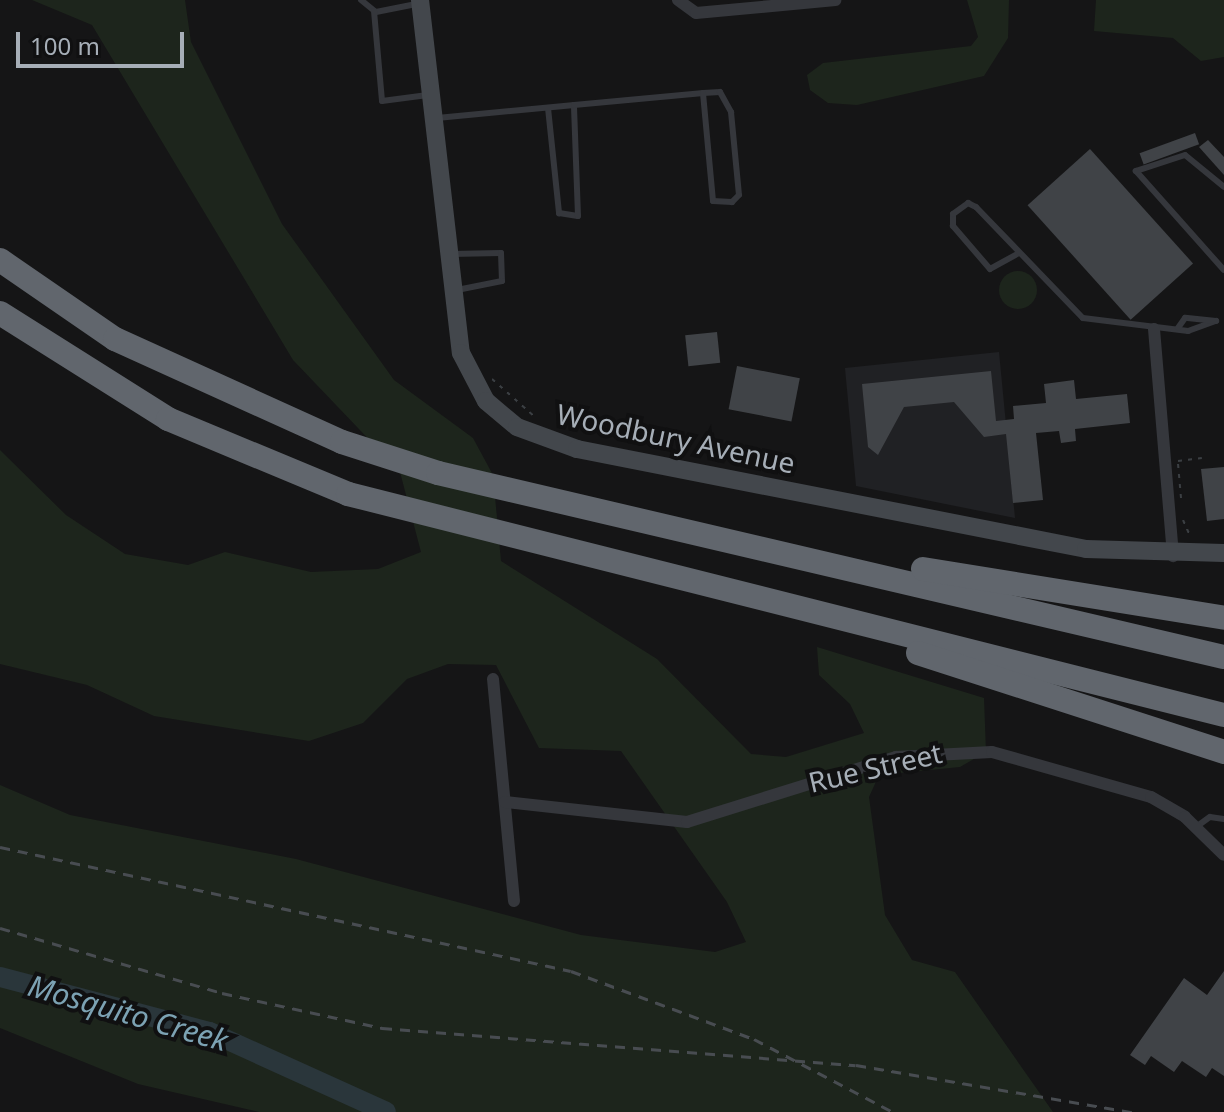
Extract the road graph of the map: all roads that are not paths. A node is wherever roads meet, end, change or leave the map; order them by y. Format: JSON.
{"nodes":[{"id":1,"x":361,"y":0,"type":"edge"},
{"id":2,"x":678,"y":0,"type":"edge"},
{"id":3,"x":835,"y":0,"type":"edge"},
{"id":4,"x":420,"y":1,"type":"edge"},
{"id":5,"x":374,"y":11,"type":"junction"},
{"id":6,"x":703,"y":93,"type":"junction"},
{"id":7,"x":431,"y":95,"type":"junction"},
{"id":8,"x":574,"y":105,"type":"junction"},
{"id":9,"x":548,"y":108,"type":"junction"},
{"id":10,"x":433,"y":119,"type":"junction"},
{"id":11,"x":1224,"y":187,"type":"edge"},
{"id":12,"x":1019,"y":253,"type":"junction"},
{"id":13,"x":447,"y":255,"type":"junction"},
{"id":14,"x":0,"y":260,"type":"edge"},
{"id":15,"x":1224,"y":270,"type":"edge"},
{"id":16,"x":451,"y":290,"type":"junction"},
{"id":17,"x":0,"y":313,"type":"edge"},
{"id":18,"x":1224,"y":313,"type":"edge"},
{"id":19,"x":1216,"y":321,"type":"junction"},
{"id":20,"x":1178,"y":328,"type":"junction"},
{"id":21,"x":1154,"y":329,"type":"junction"},
{"id":22,"x":779,"y":548,"type":"junction"},
{"id":23,"x":1173,"y":549,"type":"junction"},
{"id":24,"x":1224,"y":553,"type":"edge"},
{"id":25,"x":664,"y":571,"type":"junction"},
{"id":26,"x":1224,"y":618,"type":"edge"},
{"id":27,"x":1224,"y":657,"type":"edge"},
{"id":28,"x":493,"y":679,"type":"dead end"},
{"id":29,"x":1224,"y":715,"type":"edge"},
{"id":30,"x":1224,"y":752,"type":"edge"},
{"id":31,"x":505,"y":802,"type":"junction"},
{"id":32,"x":1224,"y":819,"type":"edge"},
{"id":33,"x":1196,"y":827,"type":"junction"},
{"id":34,"x":1224,"y":855,"type":"edge"},
{"id":35,"x":514,"y":901,"type":"dead end"}],
"edges":[{"from":1,"to":5,"type":"lane"},
{"from":2,"to":3,"type":"street"},
{"from":4,"to":5,"type":"lane"},
{"from":4,"to":7,"type":"main road","name":"Woodbury Avenue"},
{"from":5,"to":7,"type":"lane"},
{"from":6,"to":6,"type":"lane"},
{"from":6,"to":8,"type":"lane"},
{"from":7,"to":10,"type":"main road","name":"Woodbury Avenue"},
{"from":8,"to":9,"type":"lane"},
{"from":8,"to":9,"type":"lane"},
{"from":9,"to":10,"type":"lane"},
{"from":10,"to":13,"type":"main road","name":"Woodbury Avenue"},
{"from":11,"to":15,"type":"lane"},
{"from":12,"to":12,"type":"lane"},
{"from":12,"to":21,"type":"lane"},
{"from":13,"to":16,"type":"main road","name":"Woodbury Avenue"},
{"from":13,"to":16,"type":"lane"},
{"from":14,"to":22,"type":"highway"},
{"from":16,"to":23,"type":"main road","name":"Woodbury Avenue"},
{"from":17,"to":25,"type":"highway"},
{"from":18,"to":19,"type":"lane"},
{"from":19,"to":20,"type":"lane"},
{"from":19,"to":20,"type":"lane"},
{"from":20,"to":21,"type":"lane"},
{"from":21,"to":23,"type":"street"},
{"from":22,"to":26,"type":"highway"},
{"from":22,"to":27,"type":"highway"},
{"from":23,"to":24,"type":"main road","name":"Woodbury Avenue"},
{"from":25,"to":29,"type":"highway"},
{"from":25,"to":30,"type":"highway"},
{"from":28,"to":31,"type":"street"},
{"from":31,"to":33,"type":"street","name":"Rue Street"},
{"from":31,"to":35,"type":"street"},
{"from":32,"to":33,"type":"lane"},
{"from":33,"to":34,"type":"street","name":"Rue Street"}]}
